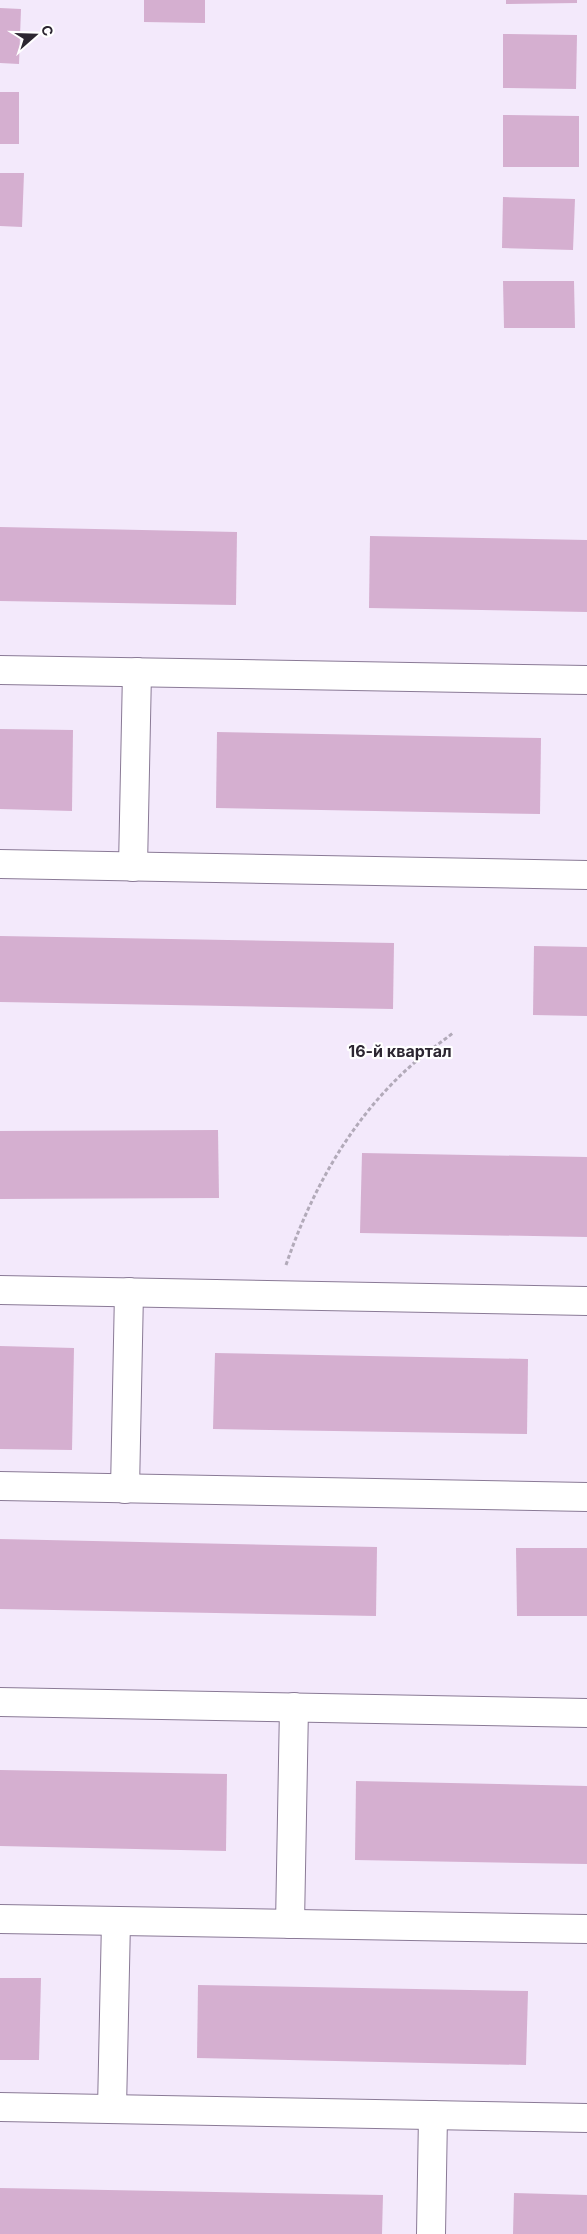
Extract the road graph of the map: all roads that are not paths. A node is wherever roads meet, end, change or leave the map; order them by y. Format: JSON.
{"nodes":[{"id":1,"x":0,"y":670,"type":"edge"},
{"id":2,"x":137,"y":672,"type":"junction"},
{"id":3,"x":587,"y":680,"type":"edge"},
{"id":4,"x":0,"y":864,"type":"edge"},
{"id":5,"x":134,"y":867,"type":"junction"},
{"id":6,"x":587,"y":875,"type":"edge"},
{"id":7,"x":0,"y":1290,"type":"edge"},
{"id":8,"x":129,"y":1292,"type":"junction"},
{"id":9,"x":587,"y":1301,"type":"edge"},
{"id":10,"x":0,"y":1486,"type":"edge"},
{"id":11,"x":125,"y":1489,"type":"junction"},
{"id":12,"x":587,"y":1497,"type":"edge"},
{"id":13,"x":0,"y":1702,"type":"edge"},
{"id":14,"x":294,"y":1708,"type":"junction"},
{"id":15,"x":587,"y":1713,"type":"edge"},
{"id":16,"x":0,"y":1918,"type":"edge"},
{"id":17,"x":116,"y":1921,"type":"junction"},
{"id":18,"x":290,"y":1924,"type":"junction"},
{"id":19,"x":587,"y":1929,"type":"edge"},
{"id":20,"x":0,"y":2107,"type":"edge"},
{"id":21,"x":112,"y":2109,"type":"junction"},
{"id":22,"x":433,"y":2115,"type":"junction"},
{"id":23,"x":587,"y":2118,"type":"edge"},
{"id":24,"x":431,"y":2234,"type":"edge"}],
"edges":[{"from":1,"to":2,"type":"lane"},
{"from":2,"to":3,"type":"lane"},
{"from":2,"to":5,"type":"lane"},
{"from":4,"to":5,"type":"lane"},
{"from":5,"to":6,"type":"lane"},
{"from":7,"to":8,"type":"lane"},
{"from":8,"to":9,"type":"lane"},
{"from":8,"to":11,"type":"lane"},
{"from":10,"to":11,"type":"lane"},
{"from":11,"to":12,"type":"lane"},
{"from":13,"to":14,"type":"lane"},
{"from":14,"to":15,"type":"lane"},
{"from":14,"to":18,"type":"lane"},
{"from":16,"to":17,"type":"lane"},
{"from":17,"to":18,"type":"lane"},
{"from":17,"to":21,"type":"lane"},
{"from":18,"to":19,"type":"lane"},
{"from":20,"to":21,"type":"lane"},
{"from":21,"to":22,"type":"lane"},
{"from":22,"to":23,"type":"lane"},
{"from":22,"to":24,"type":"lane"}]}
